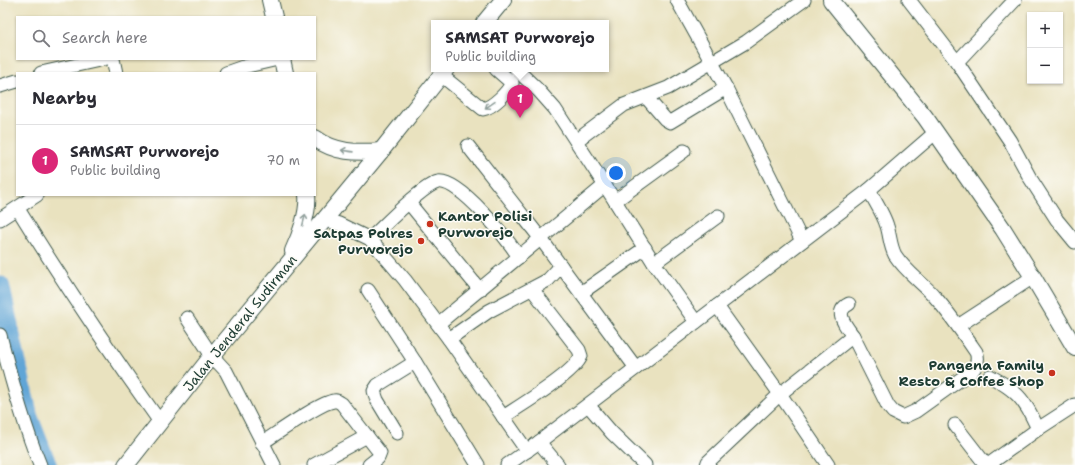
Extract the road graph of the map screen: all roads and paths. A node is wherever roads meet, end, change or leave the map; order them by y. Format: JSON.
{"nodes":[{"id":1,"x":270,"y":0,"type":"edge"},
{"id":2,"x":503,"y":0,"type":"edge"},
{"id":3,"x":677,"y":0,"type":"edge"},
{"id":4,"x":804,"y":0,"type":"edge"},
{"id":5,"x":831,"y":0,"type":"edge"},
{"id":6,"x":909,"y":0,"type":"edge"},
{"id":7,"x":1015,"y":0,"type":"edge"},
{"id":8,"x":274,"y":16,"type":"edge"},
{"id":9,"x":486,"y":20,"type":"edge"},
{"id":10,"x":100,"y":60,"type":"edge"},
{"id":11,"x":112,"y":60,"type":"edge"},
{"id":12,"x":274,"y":60,"type":"edge"},
{"id":13,"x":282,"y":60,"type":"edge"},
{"id":14,"x":712,"y":62,"type":"junction"},
{"id":15,"x":957,"y":62,"type":"junction"},
{"id":16,"x":46,"y":72,"type":"edge"},
{"id":17,"x":116,"y":72,"type":"edge"},
{"id":18,"x":229,"y":72,"type":"edge"},
{"id":19,"x":285,"y":72,"type":"edge"},
{"id":20,"x":444,"y":72,"type":"edge"},
{"id":21,"x":500,"y":72,"type":"edge"},
{"id":22,"x":519,"y":72,"type":"edge"},
{"id":23,"x":16,"y":81,"type":"edge"},
{"id":24,"x":0,"y":86,"type":"edge"},
{"id":25,"x":726,"y":88,"type":"junction"},
{"id":26,"x":646,"y":97,"type":"junction"},
{"id":27,"x":936,"y":132,"type":"junction"},
{"id":28,"x":316,"y":138,"type":"edge"},
{"id":29,"x":576,"y":141,"type":"junction"},
{"id":30,"x":468,"y":146,"type":"dead end"},
{"id":31,"x":381,"y":151,"type":"junction"},
{"id":32,"x":684,"y":151,"type":"dead end"},
{"id":33,"x":605,"y":185,"type":"junction"},
{"id":34,"x":869,"y":190,"type":"junction"},
{"id":35,"x":36,"y":196,"type":"edge"},
{"id":36,"x":307,"y":196,"type":"edge"},
{"id":37,"x":616,"y":201,"type":"junction"},
{"id":38,"x":409,"y":203,"type":"junction"},
{"id":39,"x":18,"y":209,"type":"junction"},
{"id":40,"x":718,"y":216,"type":"dead end"},
{"id":41,"x":0,"y":219,"type":"edge"},
{"id":42,"x":325,"y":220,"type":"junction"},
{"id":43,"x":370,"y":239,"type":"junction"},
{"id":44,"x":541,"y":239,"type":"junction"},
{"id":45,"x":802,"y":241,"type":"junction"},
{"id":46,"x":1075,"y":242,"type":"edge"},
{"id":47,"x":645,"y":248,"type":"junction"},
{"id":48,"x":519,"y":257,"type":"junction"},
{"id":49,"x":654,"y":262,"type":"junction"},
{"id":50,"x":561,"y":266,"type":"junction"},
{"id":51,"x":284,"y":269,"type":"junction"},
{"id":52,"x":1033,"y":277,"type":"junction"},
{"id":53,"x":368,"y":290,"type":"dead end"},
{"id":54,"x":480,"y":290,"type":"junction"},
{"id":55,"x":532,"y":290,"type":"junction"},
{"id":56,"x":581,"y":293,"type":"junction"},
{"id":57,"x":848,"y":304,"type":"dead end"},
{"id":58,"x":717,"y":306,"type":"junction"},
{"id":59,"x":187,"y":318,"type":"dead end"},
{"id":60,"x":696,"y":322,"type":"junction"},
{"id":61,"x":438,"y":324,"type":"junction"},
{"id":62,"x":958,"y":326,"type":"junction"},
{"id":63,"x":0,"y":335,"type":"edge"},
{"id":64,"x":853,"y":336,"type":"junction"},
{"id":65,"x":449,"y":339,"type":"junction"},
{"id":66,"x":1075,"y":348,"type":"edge"},
{"id":67,"x":212,"y":356,"type":"junction"},
{"id":68,"x":415,"y":362,"type":"junction"},
{"id":69,"x":636,"y":368,"type":"junction"},
{"id":70,"x":4,"y":371,"type":"edge"},
{"id":71,"x":990,"y":376,"type":"dead end"},
{"id":72,"x":780,"y":394,"type":"junction"},
{"id":73,"x":588,"y":405,"type":"junction"},
{"id":74,"x":1075,"y":405,"type":"edge"},
{"id":75,"x":503,"y":417,"type":"junction"},
{"id":76,"x":160,"y":422,"type":"junction"},
{"id":77,"x":955,"y":425,"type":"dead end"},
{"id":78,"x":1038,"y":429,"type":"junction"},
{"id":79,"x":397,"y":433,"type":"dead end"},
{"id":80,"x":367,"y":436,"type":"junction"},
{"id":81,"x":539,"y":442,"type":"junction"},
{"id":82,"x":262,"y":443,"type":"junction"},
{"id":83,"x":527,"y":451,"type":"junction"},
{"id":84,"x":40,"y":465,"type":"edge"},
{"id":85,"x":126,"y":465,"type":"edge"},
{"id":86,"x":274,"y":465,"type":"edge"},
{"id":87,"x":314,"y":465,"type":"edge"},
{"id":88,"x":369,"y":465,"type":"edge"},
{"id":89,"x":478,"y":465,"type":"edge"},
{"id":90,"x":507,"y":465,"type":"edge"},
{"id":91,"x":558,"y":465,"type":"edge"},
{"id":92,"x":644,"y":465,"type":"edge"},
{"id":93,"x":707,"y":465,"type":"edge"},
{"id":94,"x":828,"y":465,"type":"edge"},
{"id":95,"x":987,"y":465,"type":"edge"}],
"edges":[{"from":1,"to":8,"type":"main road"},
{"from":2,"to":9,"type":"main road"},
{"from":3,"to":14,"type":"street"},
{"from":4,"to":14,"type":"street"},
{"from":5,"to":27,"type":"main road"},
{"from":6,"to":15,"type":"street"},
{"from":7,"to":15,"type":"street"},
{"from":10,"to":16,"type":"street"},
{"from":11,"to":17,"type":"street"},
{"from":12,"to":18,"type":"street"},
{"from":13,"to":19,"type":"main road"},
{"from":14,"to":25,"type":"street"},
{"from":14,"to":26,"type":"street"},
{"from":15,"to":46,"type":"street"},
{"from":21,"to":20,"type":"street","one_way":true},
{"from":20,"to":31,"type":"main road","name":"Jalan Jenderal Sudirman"},
{"from":22,"to":29,"type":"street"},
{"from":23,"to":24,"type":"street"},
{"from":25,"to":26,"type":"street"},
{"from":25,"to":45,"type":"street"},
{"from":26,"to":29,"type":"street"},
{"from":27,"to":34,"type":"street"},
{"from":27,"to":52,"type":"main road"},
{"from":31,"to":28,"type":"main road","one_way":true},
{"from":29,"to":33,"type":"street"},
{"from":30,"to":44,"type":"street"},
{"from":31,"to":42,"type":"main road","name":"Jalan Jenderal Sudirman"},
{"from":32,"to":37,"type":"street"},
{"from":33,"to":37,"type":"street"},
{"from":33,"to":44,"type":"street"},
{"from":34,"to":45,"type":"street"},
{"from":34,"to":62,"type":"street"},
{"from":35,"to":39,"type":"street"},
{"from":51,"to":36,"type":"main road","one_way":true},
{"from":37,"to":47,"type":"street"},
{"from":38,"to":43,"type":"street"},
{"from":38,"to":48,"type":"street"},
{"from":38,"to":54,"type":"street"},
{"from":39,"to":41,"type":"street"},
{"from":39,"to":76,"type":"street"},
{"from":40,"to":49,"type":"street"},
{"from":42,"to":43,"type":"street"},
{"from":42,"to":51,"type":"main road","name":"Jalan Jenderal Sudirman"},
{"from":43,"to":61,"type":"street"},
{"from":44,"to":48,"type":"street"},
{"from":44,"to":50,"type":"street"},
{"from":45,"to":58,"type":"street"},
{"from":47,"to":49,"type":"street"},
{"from":47,"to":56,"type":"street"},
{"from":48,"to":54,"type":"street"},
{"from":49,"to":60,"type":"street"},
{"from":50,"to":55,"type":"street"},
{"from":50,"to":56,"type":"street"},
{"from":51,"to":67,"type":"main road","name":"Jalan Jenderal Sudirman"},
{"from":52,"to":62,"type":"street"},
{"from":52,"to":66,"type":"main road"},
{"from":53,"to":68,"type":"street"},
{"from":54,"to":61,"type":"street"},
{"from":55,"to":65,"type":"street"},
{"from":55,"to":75,"type":"street"},
{"from":56,"to":69,"type":"street"},
{"from":57,"to":64,"type":"street"},
{"from":58,"to":60,"type":"street"},
{"from":58,"to":72,"type":"street"},
{"from":59,"to":67,"type":"street"},
{"from":60,"to":69,"type":"street"},
{"from":61,"to":65,"type":"street"},
{"from":62,"to":64,"type":"street"},
{"from":63,"to":70,"type":"street"},
{"from":64,"to":72,"type":"street"},
{"from":65,"to":75,"type":"street"},
{"from":67,"to":76,"type":"main road","name":"Jalan Jenderal Sudirman"},
{"from":67,"to":82,"type":"street"},
{"from":68,"to":79,"type":"street"},
{"from":68,"to":89,"type":"street"},
{"from":69,"to":73,"type":"street"},
{"from":70,"to":84,"type":"street"},
{"from":71,"to":78,"type":"street"},
{"from":72,"to":93,"type":"street"},
{"from":72,"to":94,"type":"street"},
{"from":73,"to":81,"type":"street"},
{"from":73,"to":92,"type":"street"},
{"from":74,"to":78,"type":"street"},
{"from":75,"to":83,"type":"street"},
{"from":76,"to":85,"type":"main road","name":"Jalan Jenderal Sudirman"},
{"from":77,"to":95,"type":"street"},
{"from":78,"to":95,"type":"street"},
{"from":80,"to":82,"type":"street"},
{"from":80,"to":87,"type":"street"},
{"from":80,"to":88,"type":"street"},
{"from":81,"to":83,"type":"street"},
{"from":81,"to":91,"type":"street"},
{"from":82,"to":86,"type":"street"},
{"from":83,"to":90,"type":"street"}]}
